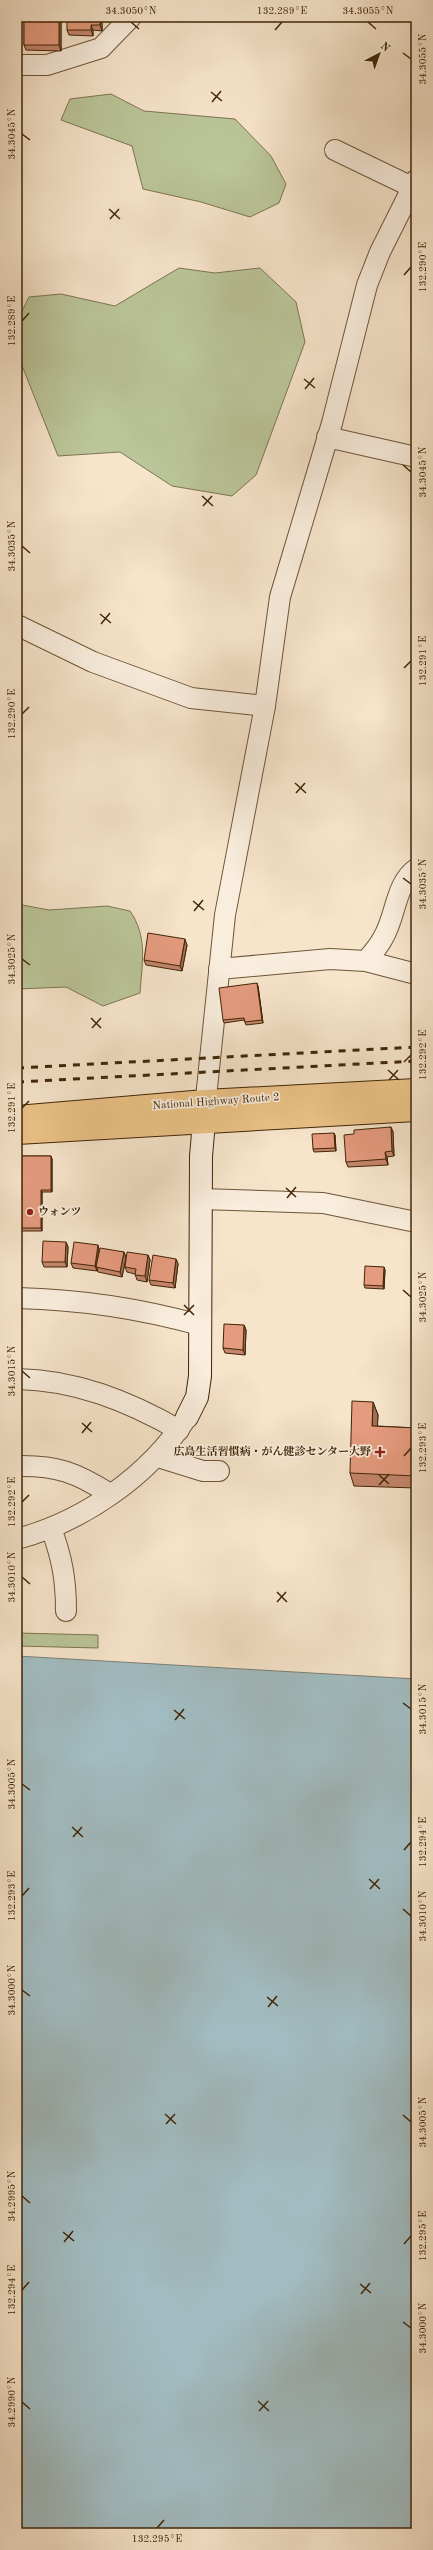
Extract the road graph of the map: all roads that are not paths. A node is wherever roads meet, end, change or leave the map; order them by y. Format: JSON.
{"nodes":[{"id":1,"x":131,"y":17,"type":"edge"},
{"id":2,"x":112,"y":26,"type":"edge"},
{"id":3,"x":17,"y":65,"type":"edge"},
{"id":4,"x":335,"y":150,"type":"dead end"},
{"id":5,"x":415,"y":185,"type":"edge"},
{"id":6,"x":327,"y":437,"type":"junction"},
{"id":7,"x":416,"y":457,"type":"edge"},
{"id":8,"x":17,"y":625,"type":"edge"},
{"id":9,"x":265,"y":706,"type":"junction"},
{"id":10,"x":416,"y":868,"type":"edge"},
{"id":11,"x":366,"y":961,"type":"junction"},
{"id":12,"x":219,"y":969,"type":"junction"},
{"id":13,"x":416,"y":974,"type":"edge"},
{"id":14,"x":416,"y":1090,"type":"edge"},
{"id":15,"x":416,"y":1110,"type":"edge"},
{"id":16,"x":205,"y":1112,"type":"junction"},
{"id":17,"x":17,"y":1117,"type":"edge"},
{"id":18,"x":17,"y":1133,"type":"edge"},
{"id":19,"x":201,"y":1199,"type":"junction"},
{"id":20,"x":416,"y":1222,"type":"edge"},
{"id":21,"x":17,"y":1298,"type":"edge"},
{"id":22,"x":200,"y":1325,"type":"junction"},
{"id":23,"x":17,"y":1379,"type":"edge"},
{"id":24,"x":183,"y":1424,"type":"junction"},
{"id":25,"x":158,"y":1457,"type":"junction"},
{"id":26,"x":17,"y":1466,"type":"edge"},
{"id":27,"x":219,"y":1471,"type":"dead end"},
{"id":28,"x":110,"y":1494,"type":"junction"},
{"id":29,"x":51,"y":1528,"type":"junction"},
{"id":30,"x":17,"y":1539,"type":"edge"},
{"id":31,"x":66,"y":1611,"type":"dead end"}],
"edges":[{"from":1,"to":2,"type":"street"},
{"from":2,"to":3,"type":"street"},
{"from":4,"to":5,"type":"street"},
{"from":5,"to":6,"type":"street"},
{"from":6,"to":7,"type":"street"},
{"from":6,"to":9,"type":"street"},
{"from":8,"to":9,"type":"street"},
{"from":9,"to":12,"type":"street"},
{"from":10,"to":11,"type":"street"},
{"from":11,"to":12,"type":"street"},
{"from":11,"to":13,"type":"street"},
{"from":12,"to":16,"type":"street"},
{"from":14,"to":16,"type":"highway","name":"National Highway Route 2"},
{"from":15,"to":16,"type":"highway","name":"National Highway Route 2"},
{"from":16,"to":17,"type":"highway","name":"National Highway Route 2"},
{"from":16,"to":18,"type":"highway","name":"National Highway Route 2"},
{"from":16,"to":19,"type":"street"},
{"from":19,"to":20,"type":"street"},
{"from":19,"to":22,"type":"street"},
{"from":21,"to":22,"type":"street"},
{"from":22,"to":24,"type":"street"},
{"from":23,"to":24,"type":"street"},
{"from":24,"to":25,"type":"street"},
{"from":25,"to":27,"type":"street"},
{"from":25,"to":28,"type":"street"},
{"from":26,"to":28,"type":"street"},
{"from":28,"to":29,"type":"street"},
{"from":29,"to":30,"type":"street"},
{"from":29,"to":31,"type":"street"}]}
